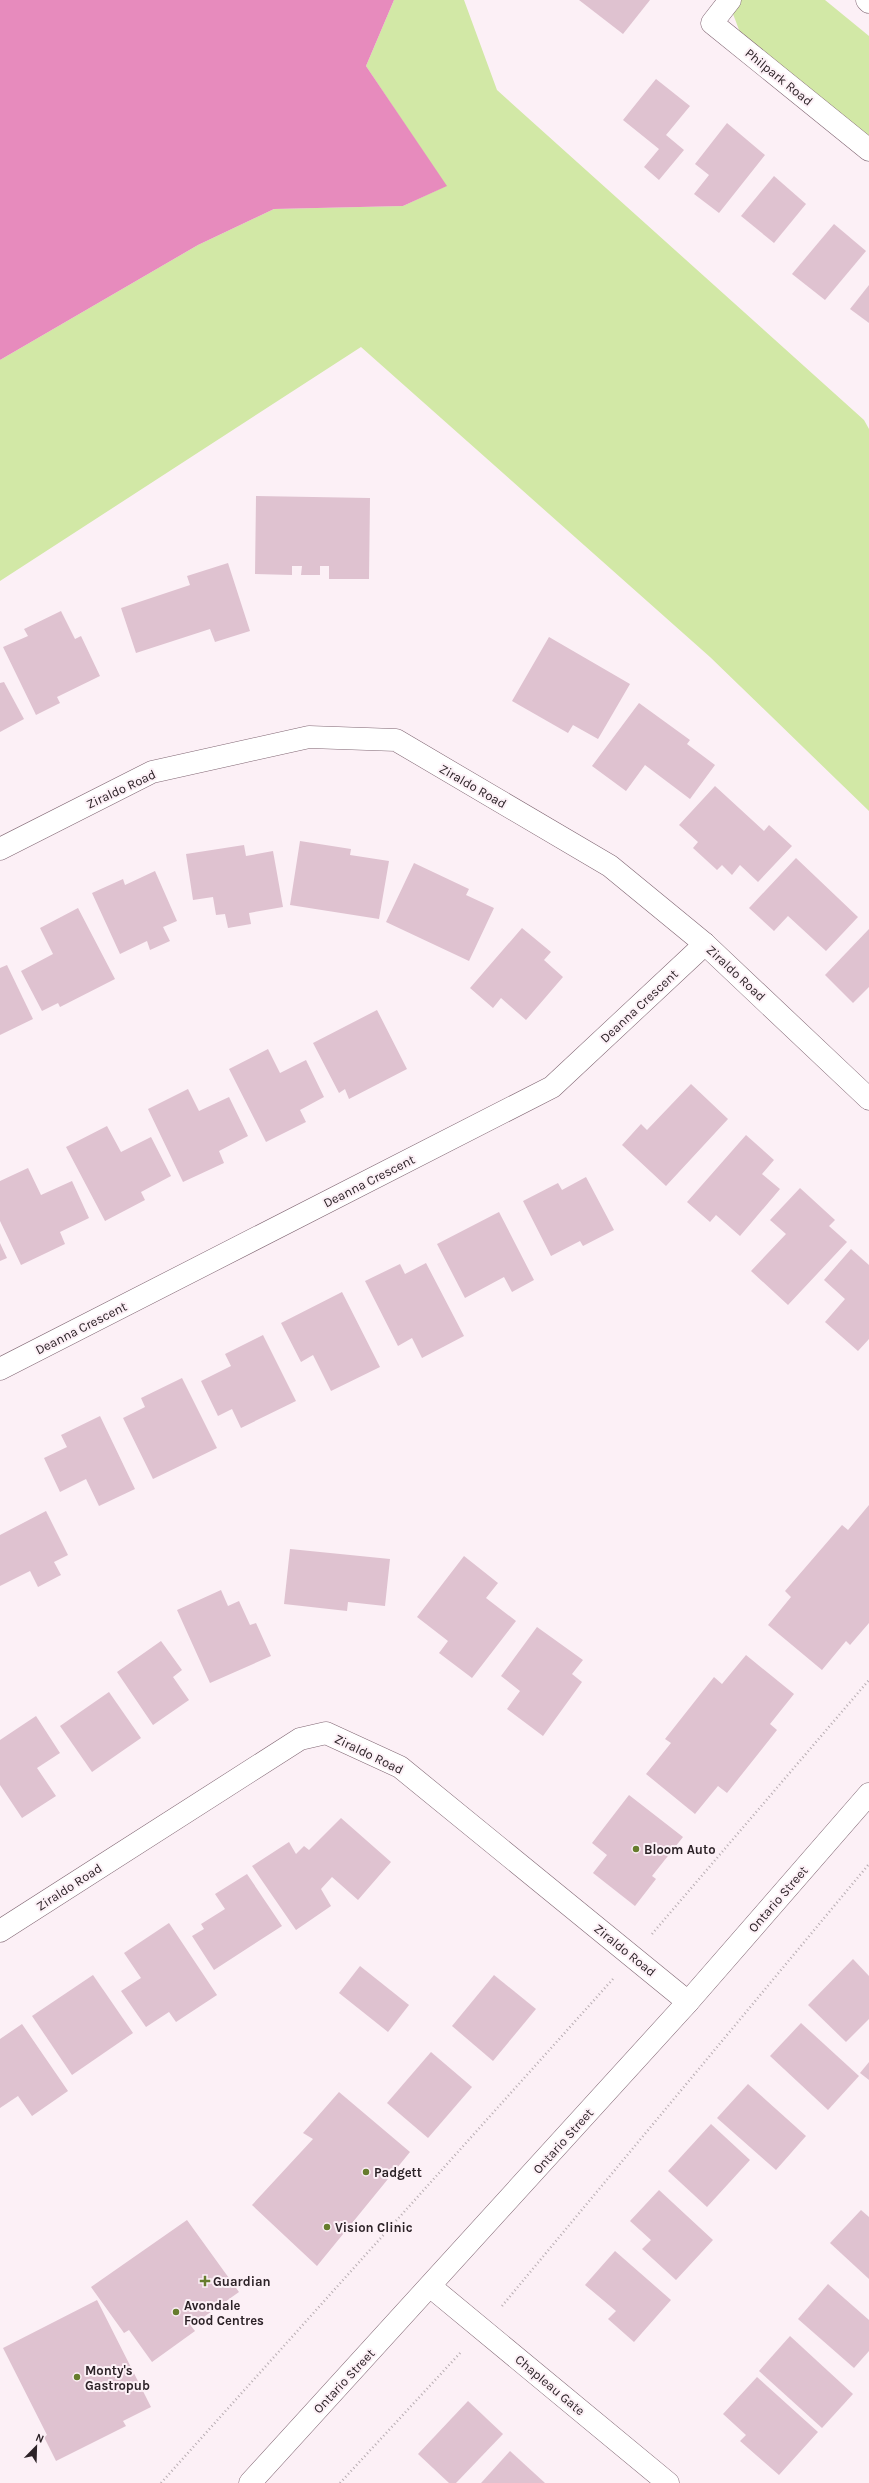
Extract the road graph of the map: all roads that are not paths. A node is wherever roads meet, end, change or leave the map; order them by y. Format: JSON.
{"nodes":[{"id":1,"x":730,"y":0,"type":"edge"},
{"id":2,"x":869,"y":150,"type":"edge"},
{"id":3,"x":0,"y":848,"type":"edge"},
{"id":4,"x":705,"y":944,"type":"junction"},
{"id":5,"x":869,"y":1099,"type":"edge"},
{"id":6,"x":0,"y":1369,"type":"edge"},
{"id":7,"x":869,"y":1794,"type":"edge"},
{"id":8,"x":0,"y":1931,"type":"edge"},
{"id":9,"x":688,"y":2002,"type":"junction"},
{"id":10,"x":431,"y":2287,"type":"junction"},
{"id":11,"x":250,"y":2483,"type":"edge"},
{"id":12,"x":668,"y":2483,"type":"edge"}],
"edges":[{"from":1,"to":2,"type":"street","name":"Philpark Road"},
{"from":3,"to":4,"type":"street","name":"Ziraldo Road"},
{"from":4,"to":5,"type":"street","name":"Ziraldo Road"},
{"from":4,"to":6,"type":"street","name":"Deanna Crescent"},
{"from":7,"to":9,"type":"street","name":"Ontario Street"},
{"from":8,"to":9,"type":"street","name":"Ziraldo Road"},
{"from":9,"to":10,"type":"street","name":"Ontario Street"},
{"from":10,"to":11,"type":"street","name":"Ontario Street"},
{"from":10,"to":12,"type":"street","name":"Chapleau Gate"}]}
